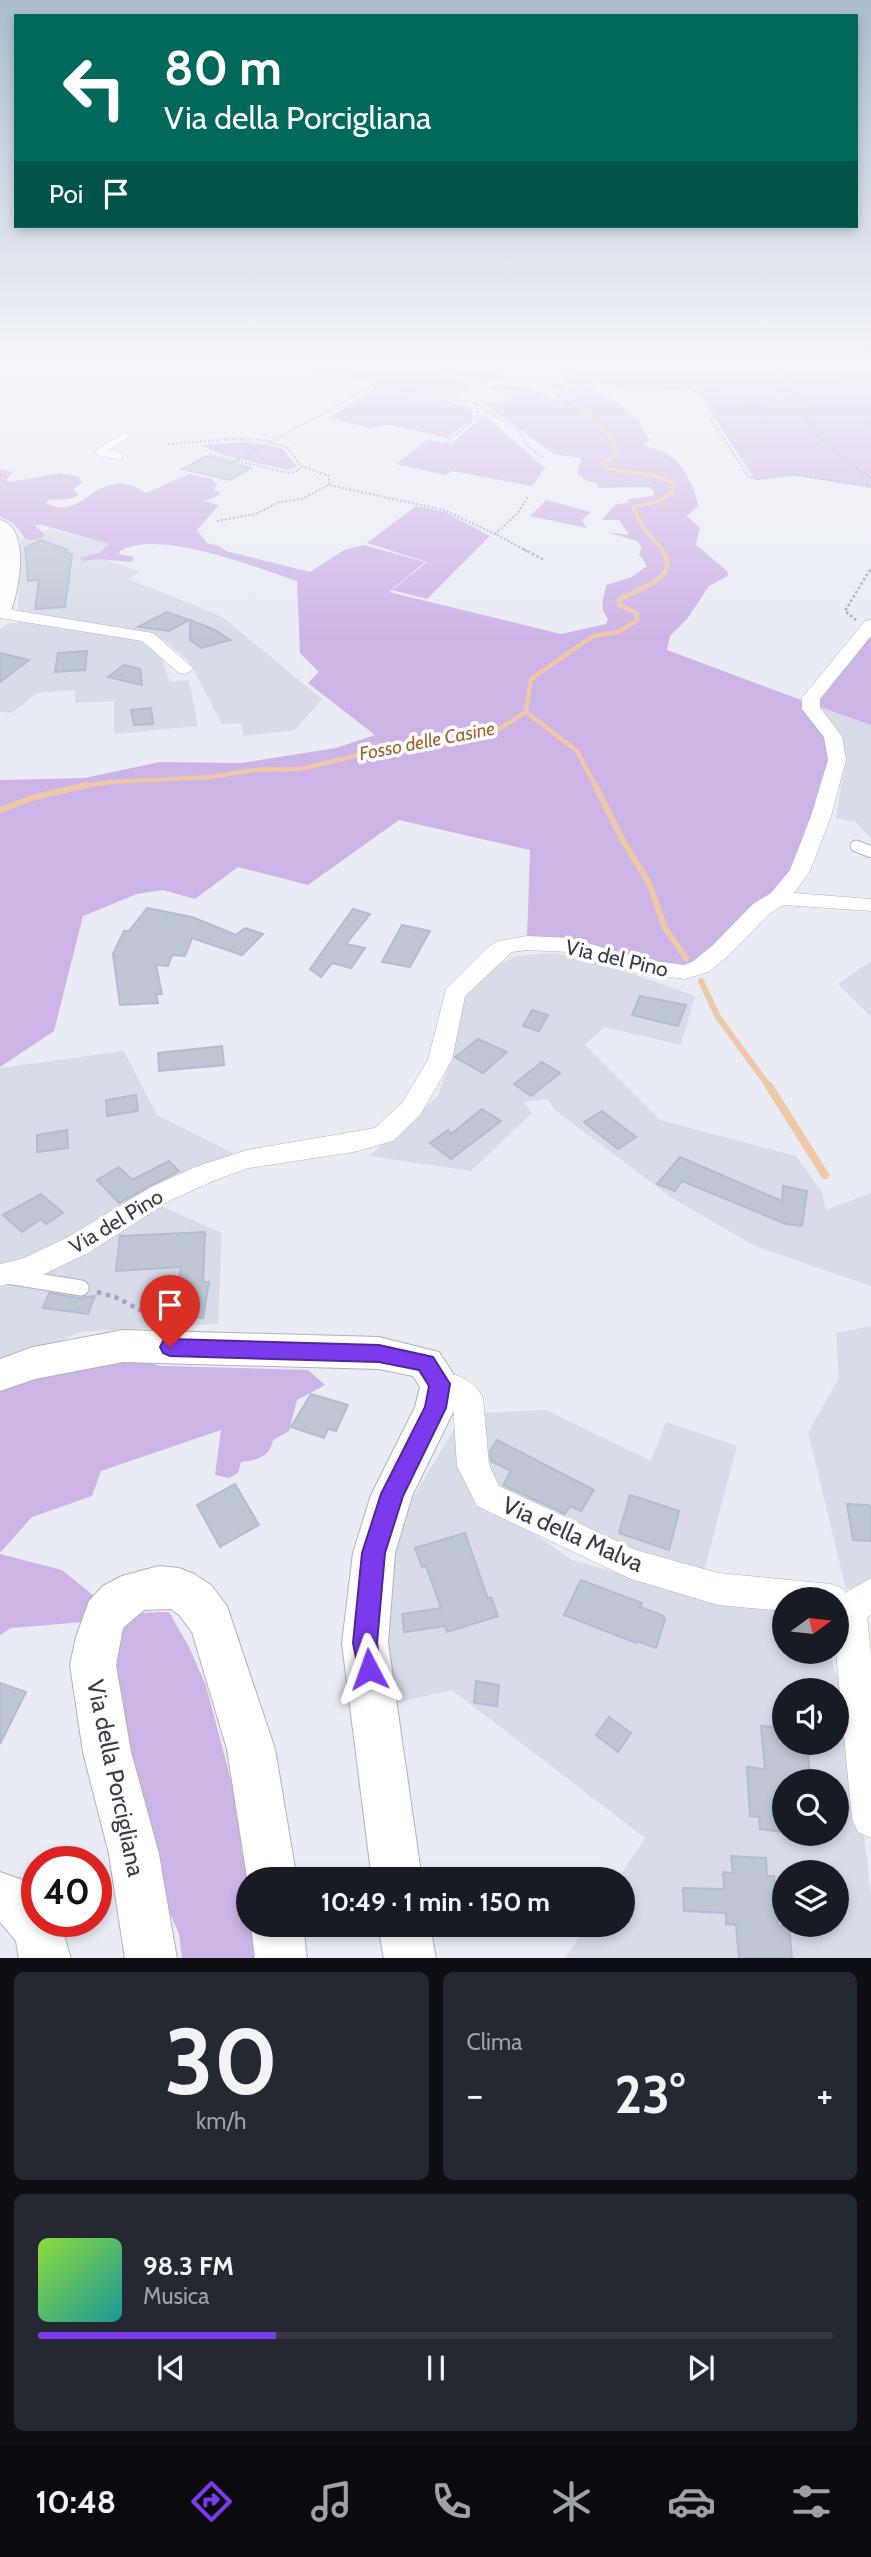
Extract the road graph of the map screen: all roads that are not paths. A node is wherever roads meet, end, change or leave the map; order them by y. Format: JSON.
{"nodes":[{"id":1,"x":116,"y":455,"type":"edge"},
{"id":2,"x":119,"y":456,"type":"dead end"},
{"id":3,"x":0,"y":526,"type":"edge"},
{"id":4,"x":0,"y":612,"type":"edge"},
{"id":5,"x":871,"y":626,"type":"edge"},
{"id":6,"x":185,"y":669,"type":"dead end"},
{"id":7,"x":856,"y":846,"type":"dead end"},
{"id":8,"x":871,"y":852,"type":"edge"},
{"id":9,"x":779,"y":898,"type":"junction"},
{"id":10,"x":871,"y":905,"type":"edge"},
{"id":11,"x":0,"y":1275,"type":"edge"},
{"id":12,"x":81,"y":1288,"type":"road end"},
{"id":13,"x":0,"y":1375,"type":"edge"},
{"id":14,"x":440,"y":1384,"type":"junction"},
{"id":15,"x":772,"y":1594,"type":"edge"},
{"id":16,"x":849,"y":1620,"type":"edge"},
{"id":17,"x":871,"y":1819,"type":"edge"},
{"id":18,"x":270,"y":1867,"type":"edge"},
{"id":19,"x":395,"y":1867,"type":"edge"},
{"id":20,"x":0,"y":1897,"type":"edge"},
{"id":21,"x":278,"y":1937,"type":"edge"},
{"id":22,"x":406,"y":1937,"type":"edge"},
{"id":23,"x":45,"y":1958,"type":"edge"},
{"id":24,"x":151,"y":1958,"type":"edge"},
{"id":25,"x":281,"y":1958,"type":"edge"},
{"id":26,"x":410,"y":1958,"type":"edge"}],
"edges":[{"from":1,"to":2,"type":"lane"},
{"from":3,"to":4,"type":"street"},
{"from":4,"to":6,"type":"street"},
{"from":5,"to":9,"type":"street","name":"Via del Pino"},
{"from":7,"to":8,"type":"lane"},
{"from":9,"to":10,"type":"street"},
{"from":9,"to":11,"type":"street","name":"Via del Pino"},
{"from":11,"to":12,"type":"lane"},
{"from":13,"to":14,"type":"street"},
{"from":14,"to":15,"type":"street","name":"Via della Malva"},
{"from":14,"to":19,"type":"street"},
{"from":16,"to":17,"type":"street","name":"Via della Malva"},
{"from":18,"to":24,"type":"street","name":"Via della Porcigliana"},
{"from":20,"to":23,"type":"street"},
{"from":21,"to":25,"type":"street"},
{"from":22,"to":26,"type":"street"}]}
